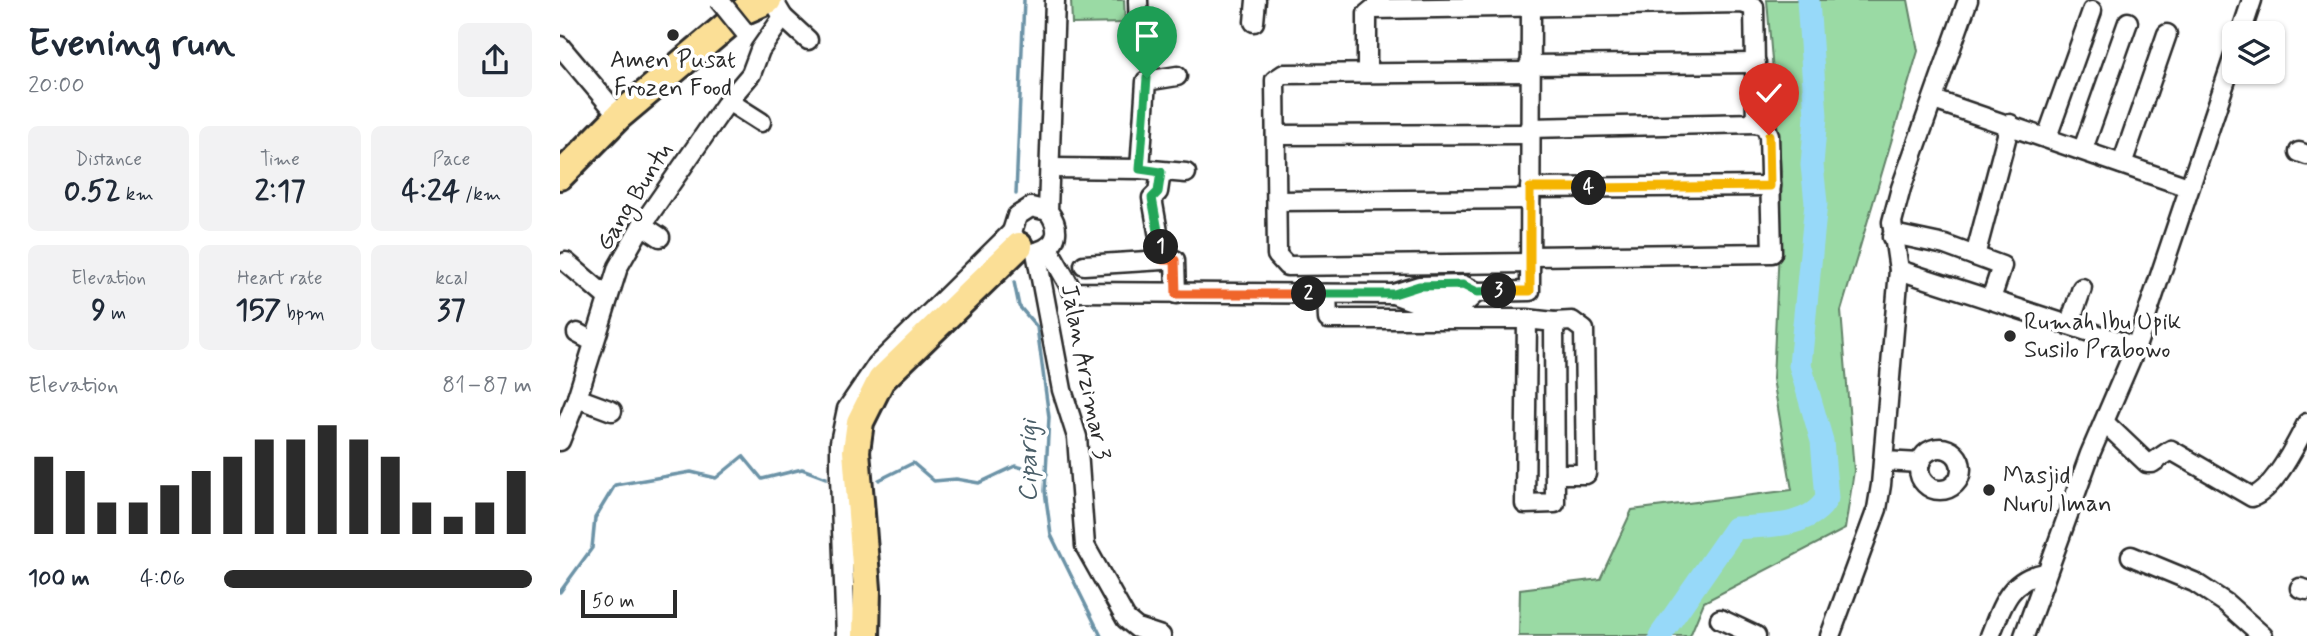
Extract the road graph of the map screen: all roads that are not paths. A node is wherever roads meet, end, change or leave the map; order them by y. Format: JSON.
{"nodes":[{"id":1,"x":719,"y":0,"type":"edge"},
{"id":2,"x":773,"y":0,"type":"edge"},
{"id":3,"x":1055,"y":0,"type":"edge"},
{"id":4,"x":1138,"y":0,"type":"edge"},
{"id":5,"x":1256,"y":0,"type":"edge"},
{"id":6,"x":1968,"y":0,"type":"edge"},
{"id":7,"x":2252,"y":0,"type":"edge"},
{"id":8,"x":1530,"y":4,"type":"edge"},
{"id":9,"x":2091,"y":10,"type":"dead end"},
{"id":10,"x":758,"y":12,"type":"edge"},
{"id":11,"x":2245,"y":21,"type":"edge"},
{"id":12,"x":1254,"y":22,"type":"dead end"},
{"id":13,"x":2128,"y":22,"type":"dead end"},
{"id":14,"x":1139,"y":30,"type":"dead end"},
{"id":15,"x":2167,"y":34,"type":"dead end"},
{"id":16,"x":808,"y":40,"type":"dead end"},
{"id":17,"x":560,"y":46,"type":"edge"},
{"id":18,"x":760,"y":50,"type":"junction"},
{"id":19,"x":1756,"y":63,"type":"junction"},
{"id":20,"x":1529,"y":69,"type":"junction"},
{"id":21,"x":1367,"y":73,"type":"junction"},
{"id":22,"x":1177,"y":76,"type":"dead end"},
{"id":23,"x":2224,"y":84,"type":"edge"},
{"id":24,"x":1934,"y":100,"type":"junction"},
{"id":25,"x":728,"y":101,"type":"junction"},
{"id":26,"x":619,"y":116,"type":"junction"},
{"id":27,"x":761,"y":121,"type":"dead end"},
{"id":28,"x":1756,"y":122,"type":"junction"},
{"id":29,"x":2010,"y":124,"type":"junction"},
{"id":30,"x":1530,"y":131,"type":"junction"},
{"id":31,"x":1276,"y":135,"type":"junction"},
{"id":32,"x":2048,"y":137,"type":"junction"},
{"id":33,"x":2083,"y":149,"type":"junction"},
{"id":34,"x":564,"y":164,"type":"edge"},
{"id":35,"x":2122,"y":164,"type":"junction"},
{"id":36,"x":1051,"y":168,"type":"junction"},
{"id":37,"x":1140,"y":169,"type":"junction"},
{"id":38,"x":1161,"y":172,"type":"junction"},
{"id":39,"x":1186,"y":173,"type":"dead end"},
{"id":40,"x":1770,"y":186,"type":"junction"},
{"id":41,"x":2188,"y":187,"type":"junction"},
{"id":42,"x":1530,"y":194,"type":"junction"},
{"id":43,"x":1276,"y":201,"type":"junction"},
{"id":44,"x":1048,"y":211,"type":"junction"},
{"id":45,"x":642,"y":225,"type":"junction"},
{"id":46,"x":660,"y":237,"type":"dead end"},
{"id":47,"x":1892,"y":237,"type":"junction"},
{"id":48,"x":1029,"y":244,"type":"junction"},
{"id":49,"x":1975,"y":256,"type":"junction"},
{"id":50,"x":1163,"y":260,"type":"junction"},
{"id":51,"x":1530,"y":260,"type":"junction"},
{"id":52,"x":566,"y":262,"type":"dead end"},
{"id":53,"x":1084,"y":265,"type":"dead end"},
{"id":54,"x":1899,"y":270,"type":"junction"},
{"id":55,"x":2082,"y":288,"type":"dead end"},
{"id":56,"x":1176,"y":294,"type":"junction"},
{"id":57,"x":1327,"y":294,"type":"junction"},
{"id":58,"x":608,"y":298,"type":"junction"},
{"id":59,"x":1991,"y":299,"type":"junction"},
{"id":60,"x":1527,"y":319,"type":"junction"},
{"id":61,"x":1554,"y":321,"type":"junction"},
{"id":62,"x":2069,"y":324,"type":"junction"},
{"id":63,"x":577,"y":333,"type":"dead end"},
{"id":64,"x":594,"y":342,"type":"junction"},
{"id":65,"x":2136,"y":347,"type":"junction"},
{"id":66,"x":578,"y":398,"type":"junction"},
{"id":67,"x":612,"y":411,"type":"dead end"},
{"id":68,"x":2307,"y":423,"type":"edge"},
{"id":69,"x":2106,"y":424,"type":"junction"},
{"id":70,"x":560,"y":441,"type":"edge"},
{"id":71,"x":1884,"y":461,"type":"junction"},
{"id":72,"x":1920,"y":463,"type":"dead end"},
{"id":73,"x":1555,"y":474,"type":"junction"},
{"id":74,"x":2131,"y":556,"type":"dead end"},
{"id":75,"x":2045,"y":573,"type":"junction"},
{"id":76,"x":1720,"y":619,"type":"dead end"},
{"id":77,"x":1132,"y":632,"type":"edge"},
{"id":78,"x":846,"y":636,"type":"edge"},
{"id":79,"x":866,"y":636,"type":"edge"},
{"id":80,"x":1161,"y":636,"type":"edge"},
{"id":81,"x":1756,"y":636,"type":"edge"},
{"id":82,"x":1830,"y":636,"type":"edge"},
{"id":83,"x":1990,"y":636,"type":"edge"},
{"id":84,"x":2024,"y":636,"type":"edge"},
{"id":85,"x":2263,"y":636,"type":"edge"}],
"edges":[{"from":1,"to":10,"type":"street","bridge":true},
{"from":2,"to":10,"type":"street"},
{"from":3,"to":36,"type":"street"},
{"from":4,"to":14,"type":"street"},
{"from":5,"to":12,"type":"street"},
{"from":6,"to":24,"type":"street"},
{"from":7,"to":11,"type":"street"},
{"from":8,"to":19,"type":"street"},
{"from":8,"to":20,"type":"street"},
{"from":8,"to":21,"type":"street"},
{"from":9,"to":32,"type":"street"},
{"from":10,"to":16,"type":"street"},
{"from":10,"to":18,"type":"street"},
{"from":10,"to":18,"type":"street","name":"Gang Buntu"},
{"from":10,"to":26,"type":"highway"},
{"from":13,"to":33,"type":"street"},
{"from":15,"to":35,"type":"street"},
{"from":17,"to":26,"type":"street"},
{"from":18,"to":25,"type":"street","name":"Gang Buntu"},
{"from":19,"to":20,"type":"street"},
{"from":19,"to":28,"type":"street"},
{"from":20,"to":21,"type":"street"},
{"from":20,"to":30,"type":"street"},
{"from":21,"to":31,"type":"street"},
{"from":22,"to":37,"type":"street"},
{"from":23,"to":41,"type":"street"},
{"from":24,"to":29,"type":"street"},
{"from":24,"to":47,"type":"street"},
{"from":25,"to":27,"type":"street"},
{"from":25,"to":45,"type":"street","name":"Gang Buntu"},
{"from":26,"to":34,"type":"highway"},
{"from":28,"to":30,"type":"street"},
{"from":28,"to":40,"type":"street"},
{"from":29,"to":32,"type":"street"},
{"from":29,"to":49,"type":"street"},
{"from":30,"to":31,"type":"street"},
{"from":30,"to":42,"type":"street"},
{"from":31,"to":43,"type":"street"},
{"from":32,"to":33,"type":"street"},
{"from":33,"to":35,"type":"street"},
{"from":35,"to":41,"type":"street"},
{"from":36,"to":37,"type":"street"},
{"from":36,"to":44,"type":"street"},
{"from":37,"to":38,"type":"street"},
{"from":38,"to":39,"type":"street"},
{"from":38,"to":50,"type":"street"},
{"from":40,"to":42,"type":"street"},
{"from":40,"to":51,"type":"street"},
{"from":41,"to":65,"type":"street"},
{"from":42,"to":43,"type":"street"},
{"from":42,"to":51,"type":"street"},
{"from":43,"to":51,"type":"street"},
{"from":44,"to":48,"type":"street"},
{"from":44,"to":48,"type":"street"},
{"from":45,"to":46,"type":"street"},
{"from":45,"to":58,"type":"street","name":"Gang Buntu"},
{"from":47,"to":49,"type":"street"},
{"from":47,"to":54,"type":"street"},
{"from":48,"to":56,"type":"street"},
{"from":48,"to":77,"type":"street","name":"Jalan Arzimar 3"},
{"from":48,"to":78,"type":"street"},
{"from":48,"to":79,"type":"highway"},
{"from":49,"to":59,"type":"street"},
{"from":50,"to":53,"type":"street"},
{"from":50,"to":56,"type":"street"},
{"from":51,"to":57,"type":"street"},
{"from":52,"to":58,"type":"street"},
{"from":54,"to":59,"type":"street"},
{"from":54,"to":71,"type":"street"},
{"from":55,"to":62,"type":"street"},
{"from":56,"to":57,"type":"street"},
{"from":57,"to":60,"type":"street"},
{"from":58,"to":64,"type":"street","name":"Gang Buntu"},
{"from":59,"to":62,"type":"street"},
{"from":60,"to":61,"type":"street"},
{"from":60,"to":73,"type":"street"},
{"from":61,"to":73,"type":"street"},
{"from":61,"to":73,"type":"street"},
{"from":62,"to":65,"type":"street"},
{"from":63,"to":64,"type":"street"},
{"from":64,"to":66,"type":"street","name":"Gang Buntu"},
{"from":65,"to":69,"type":"street"},
{"from":66,"to":67,"type":"street"},
{"from":66,"to":70,"type":"street","name":"Gang Buntu"},
{"from":68,"to":69,"type":"street"},
{"from":69,"to":75,"type":"street"},
{"from":71,"to":72,"type":"street"},
{"from":71,"to":82,"type":"street"},
{"from":74,"to":85,"type":"street"},
{"from":75,"to":83,"type":"street"},
{"from":75,"to":84,"type":"street"},
{"from":76,"to":81,"type":"street"},
{"from":77,"to":80,"type":"street","name":"Jalan Arzimar 3"}]}
